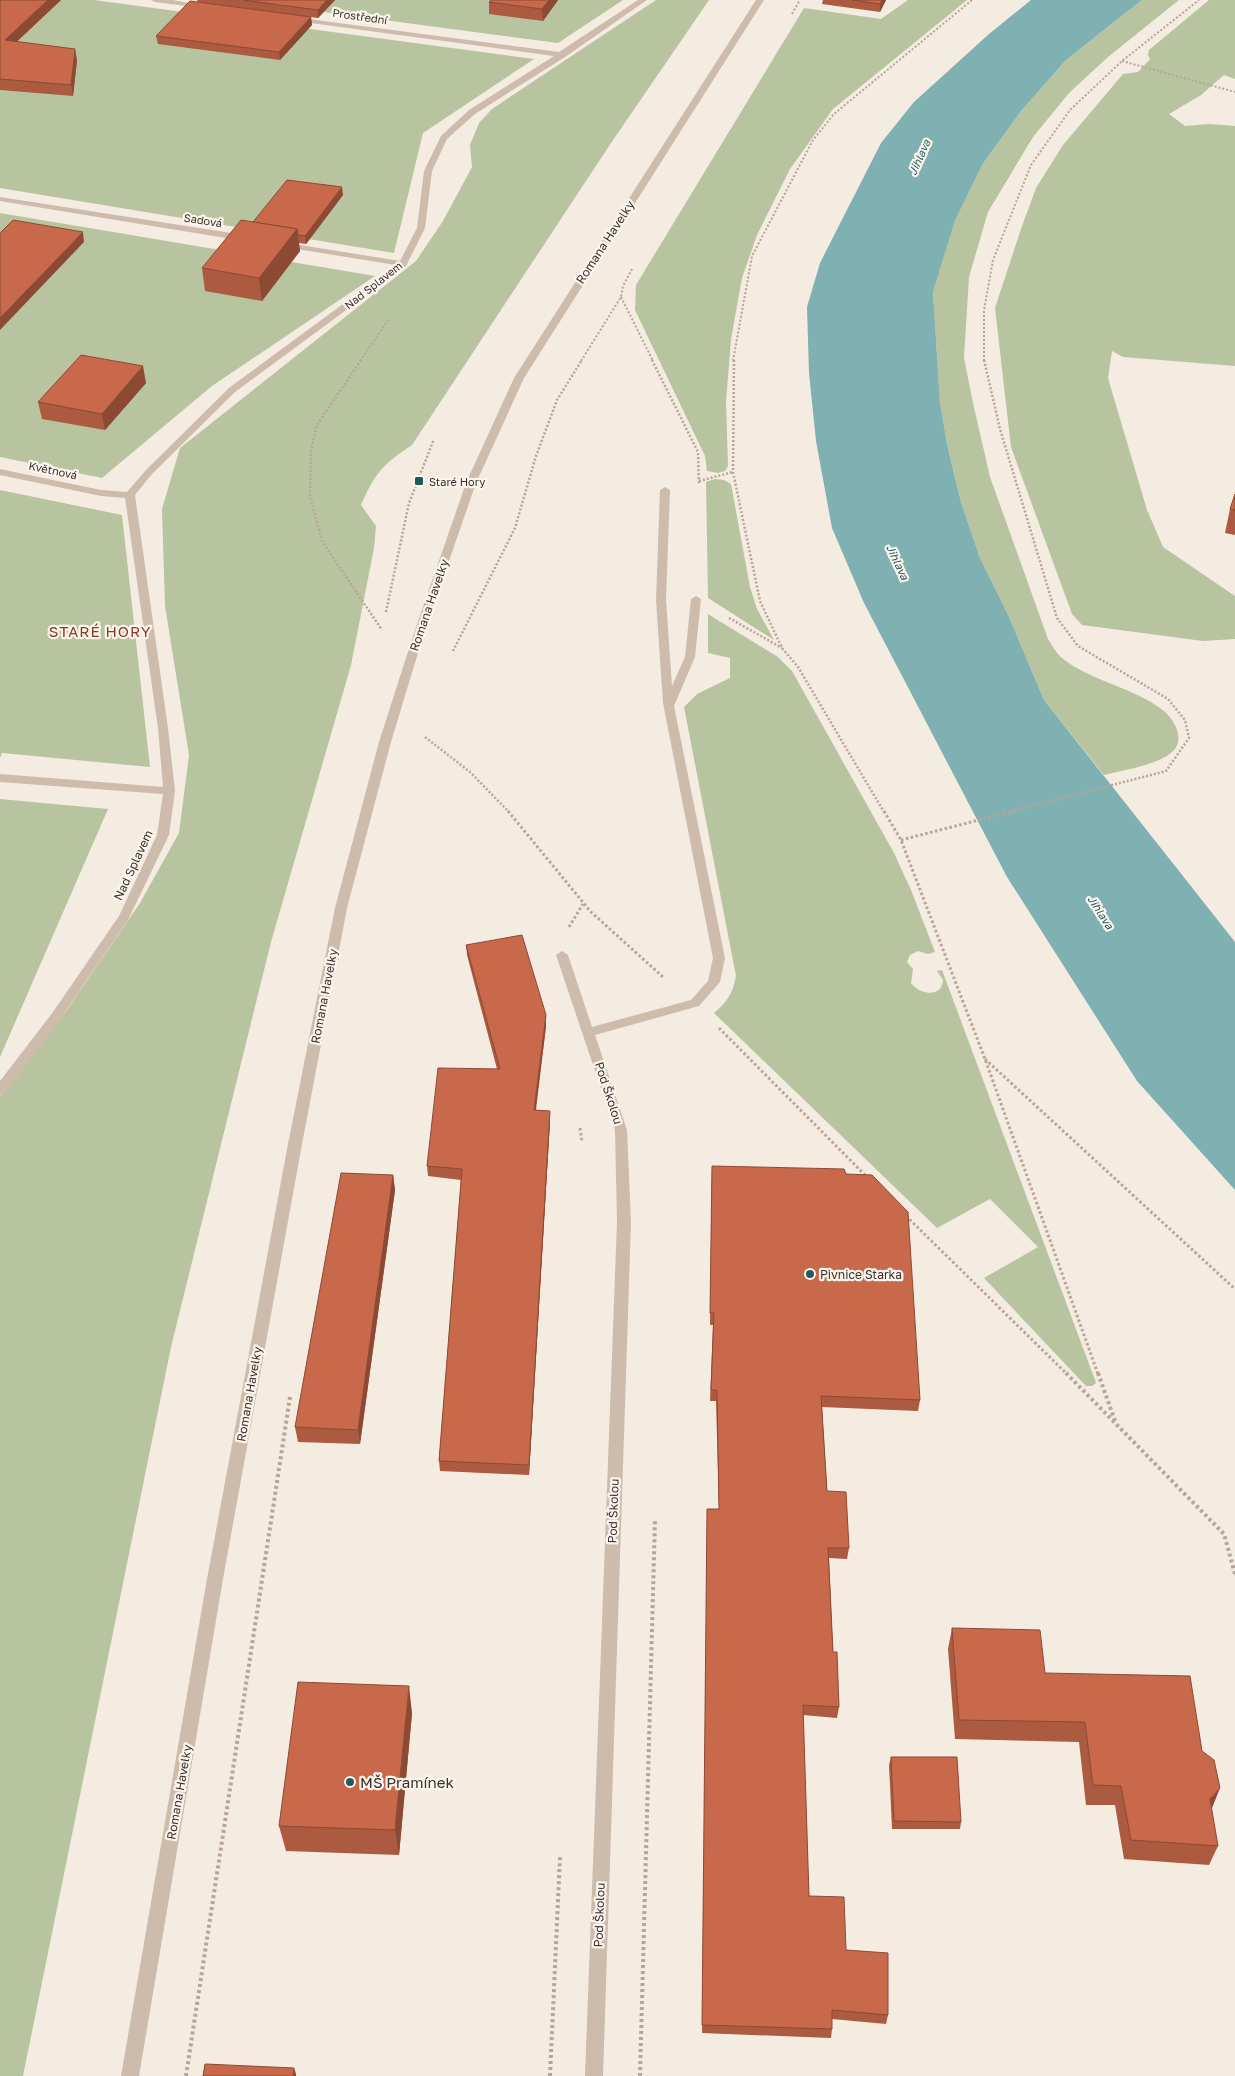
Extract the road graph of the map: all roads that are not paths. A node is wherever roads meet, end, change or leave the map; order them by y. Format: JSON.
{"nodes":[{"id":1,"x":155,"y":0,"type":"edge"},
{"id":2,"x":643,"y":0,"type":"edge"},
{"id":3,"x":760,"y":0,"type":"edge"},
{"id":4,"x":213,"y":8,"type":"edge"},
{"id":5,"x":290,"y":18,"type":"edge"},
{"id":6,"x":562,"y":55,"type":"junction"},
{"id":7,"x":0,"y":199,"type":"edge"},
{"id":8,"x":255,"y":240,"type":"edge"},
{"id":9,"x":275,"y":243,"type":"edge"},
{"id":10,"x":403,"y":264,"type":"junction"},
{"id":11,"x":0,"y":472,"type":"edge"},
{"id":12,"x":665,"y":490,"type":"dead end"},
{"id":13,"x":130,"y":495,"type":"junction"},
{"id":14,"x":696,"y":599,"type":"road end"},
{"id":15,"x":668,"y":706,"type":"junction"},
{"id":16,"x":0,"y":778,"type":"edge"},
{"id":17,"x":169,"y":792,"type":"junction"},
{"id":18,"x":562,"y":955,"type":"dead end"},
{"id":19,"x":589,"y":1032,"type":"junction"},
{"id":20,"x":0,"y":1090,"type":"edge"},
{"id":21,"x":130,"y":2076,"type":"edge"},
{"id":22,"x":594,"y":2076,"type":"edge"}],
"edges":[{"from":1,"to":4,"type":"street"},
{"from":2,"to":6,"type":"street","name":"Nad Splavem"},
{"from":3,"to":21,"type":"street","name":"Romana Havelky"},
{"from":5,"to":6,"type":"street","name":"Prostřední"},
{"from":6,"to":10,"type":"street","name":"Nad Splavem"},
{"from":7,"to":8,"type":"street","name":"Sadová"},
{"from":9,"to":10,"type":"street"},
{"from":10,"to":13,"type":"street","name":"Nad Splavem"},
{"from":11,"to":13,"type":"street","name":"Květnová"},
{"from":12,"to":15,"type":"street"},
{"from":13,"to":17,"type":"street","name":"Nad Splavem"},
{"from":14,"to":15,"type":"street"},
{"from":15,"to":19,"type":"street"},
{"from":16,"to":17,"type":"street"},
{"from":17,"to":20,"type":"street","name":"Nad Splavem"},
{"from":18,"to":19,"type":"street","name":"Pod Školou"},
{"from":19,"to":22,"type":"street","name":"Pod Školou"}]}
